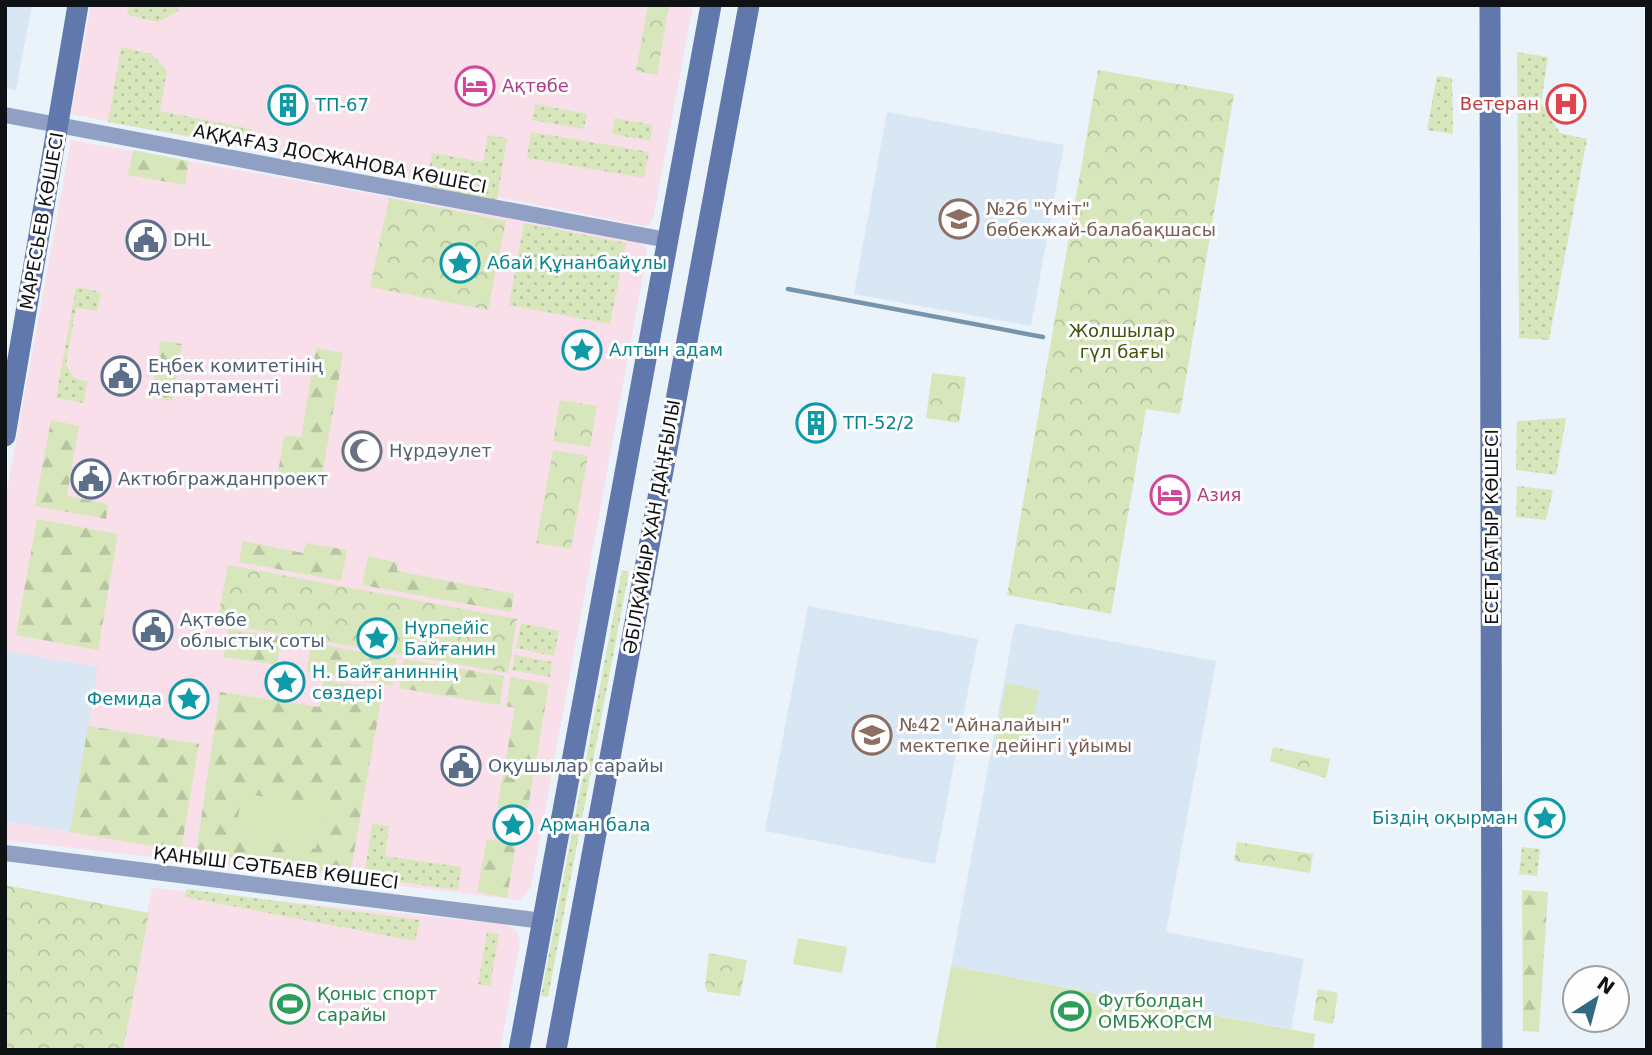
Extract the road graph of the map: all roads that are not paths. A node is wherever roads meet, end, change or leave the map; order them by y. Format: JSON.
{"nodes":[{"id":1,"x":78,"y":5,"type":"edge"},
{"id":2,"x":711,"y":5,"type":"edge"},
{"id":3,"x":749,"y":5,"type":"edge"},
{"id":4,"x":1490,"y":5,"type":"edge"},
{"id":5,"x":5,"y":115,"type":"edge"},
{"id":6,"x":58,"y":124,"type":"junction"},
{"id":7,"x":667,"y":240,"type":"junction"},
{"id":8,"x":5,"y":436,"type":"edge"},
{"id":9,"x":611,"y":544,"type":"junction"},
{"id":10,"x":647,"y":550,"type":"junction"},
{"id":11,"x":5,"y":853,"type":"edge"},
{"id":12,"x":542,"y":921,"type":"junction"},
{"id":13,"x":519,"y":1050,"type":"edge"},
{"id":14,"x":556,"y":1050,"type":"edge"},
{"id":15,"x":1492,"y":1050,"type":"edge"}],
"edges":[{"from":1,"to":6,"type":"main road","name":"МАРЕСЬЕВ КӨШЕСІ"},
{"from":2,"to":7,"type":"main road","name":"ӘБІЛҚАЙЫР ХАН ДАҢҒЫЛЫ"},
{"from":3,"to":10,"type":"main road","name":"ӘБІЛҚАЙЫР ХАН ДАҢҒЫЛЫ"},
{"from":4,"to":15,"type":"main road","name":"ЕСЕТ БАТЫР КӨШЕСІ"},
{"from":5,"to":6,"type":"street","name":"АҚҚАҒАЗ ДОСЖАНОВА КӨШЕСІ"},
{"from":6,"to":7,"type":"street","name":"АҚҚАҒАЗ ДОСЖАНОВА КӨШЕСІ"},
{"from":6,"to":8,"type":"main road","name":"МАРЕСЬЕВ КӨШЕСІ"},
{"from":7,"to":9,"type":"main road","name":"ӘБІЛҚАЙЫР ХАН ДАҢҒЫЛЫ"},
{"from":9,"to":10,"type":"main road"},
{"from":9,"to":12,"type":"main road","name":"ӘБІЛҚАЙЫР ХАН ДАҢҒЫЛЫ"},
{"from":10,"to":14,"type":"main road","name":"ӘБІЛҚАЙЫР ХАН ДАҢҒЫЛЫ"},
{"from":11,"to":12,"type":"street","name":"ҚАНЫШ СӘТБАЕВ КӨШЕСІ"},
{"from":12,"to":13,"type":"main road","name":"ӘБІЛҚАЙЫР ХАН ДАҢҒЫЛЫ"}]}
